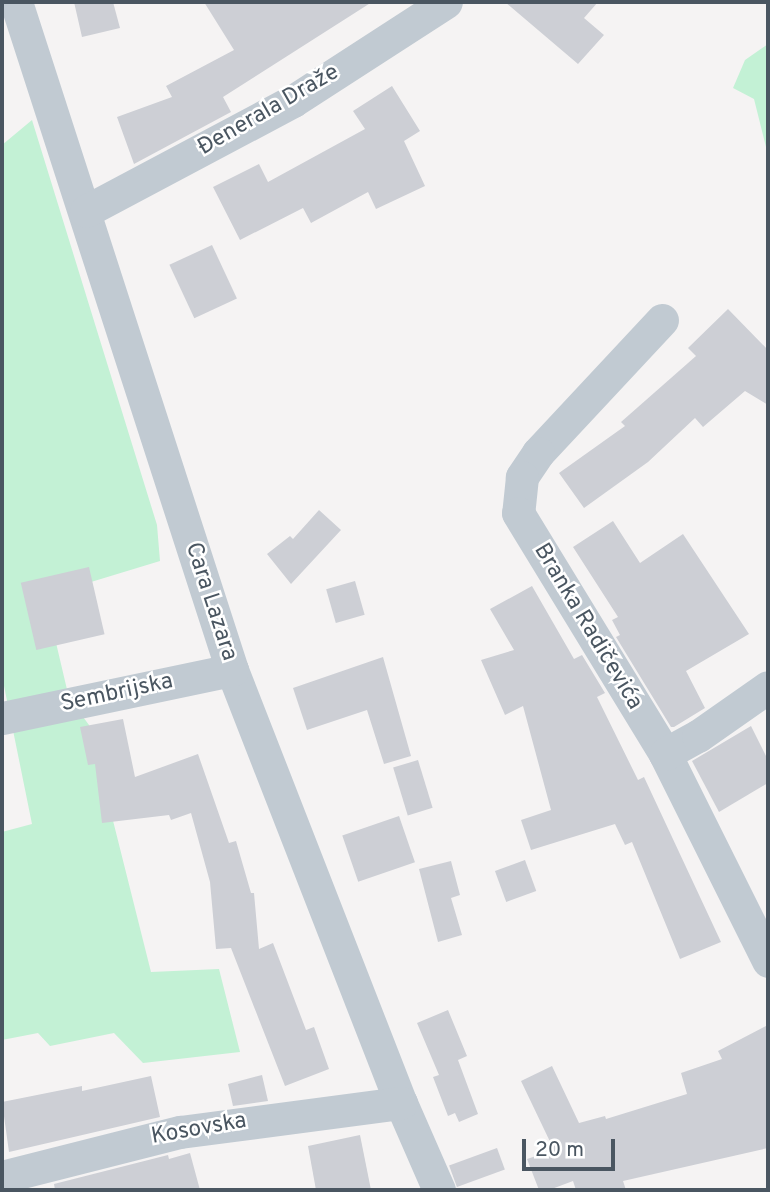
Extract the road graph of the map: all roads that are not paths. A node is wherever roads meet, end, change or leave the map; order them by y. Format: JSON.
{"nodes":[{"id":1,"x":16,"y":2,"type":"edge"},
{"id":2,"x":446,"y":2,"type":"edge"},
{"id":3,"x":86,"y":211,"type":"junction"},
{"id":4,"x":662,"y":320,"type":"dead end"},
{"id":5,"x":232,"y":670,"type":"junction"},
{"id":6,"x":768,"y":687,"type":"edge"},
{"id":7,"x":2,"y":718,"type":"edge"},
{"id":8,"x":665,"y":754,"type":"junction"},
{"id":9,"x":768,"y":961,"type":"edge"},
{"id":10,"x":401,"y":1102,"type":"junction"},
{"id":11,"x":2,"y":1177,"type":"edge"},
{"id":12,"x":439,"y":1190,"type":"edge"}],
"edges":[{"from":1,"to":3,"type":"street","name":"Cara Lazara"},
{"from":2,"to":3,"type":"street","name":"Đenerala Draže"},
{"from":3,"to":5,"type":"street","name":"Cara Lazara"},
{"from":4,"to":8,"type":"street","name":"Branka Radičevića"},
{"from":5,"to":7,"type":"street","name":"Sembrijska"},
{"from":5,"to":10,"type":"street","name":"Cara Lazara"},
{"from":6,"to":8,"type":"street"},
{"from":8,"to":9,"type":"street","name":"Branka Radičevića"},
{"from":10,"to":11,"type":"street","name":"Kosovska"},
{"from":10,"to":12,"type":"street","name":"Cara Lazara"}]}
